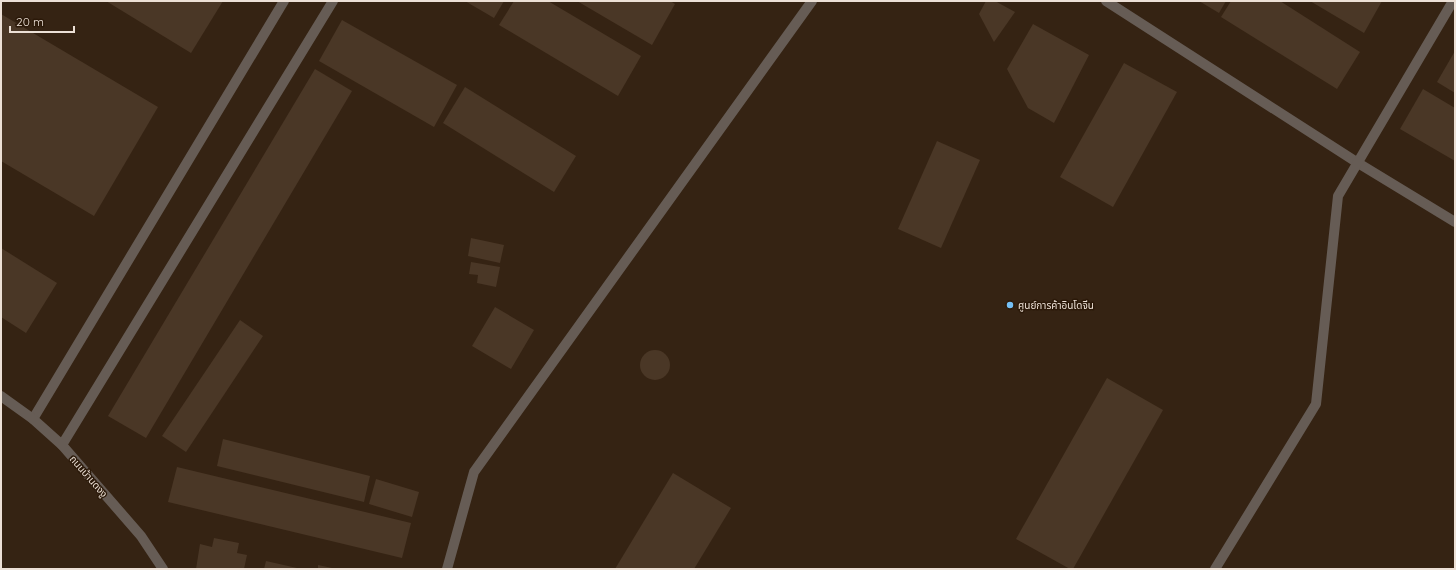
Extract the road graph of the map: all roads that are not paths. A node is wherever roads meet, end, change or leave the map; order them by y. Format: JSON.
{"nodes":[{"id":1,"x":284,"y":1,"type":"edge"},
{"id":2,"x":333,"y":1,"type":"edge"},
{"id":3,"x":812,"y":1,"type":"edge"},
{"id":4,"x":1106,"y":1,"type":"edge"},
{"id":5,"x":1453,"y":1,"type":"edge"},
{"id":6,"x":1358,"y":163,"type":"junction"},
{"id":7,"x":1455,"y":222,"type":"edge"},
{"id":8,"x":1,"y":396,"type":"edge"},
{"id":9,"x":33,"y":419,"type":"junction"},
{"id":10,"x":62,"y":445,"type":"junction"},
{"id":11,"x":163,"y":569,"type":"edge"},
{"id":12,"x":447,"y":569,"type":"edge"},
{"id":13,"x":1215,"y":569,"type":"edge"}],
"edges":[{"from":1,"to":9,"type":"street"},
{"from":2,"to":10,"type":"street"},
{"from":3,"to":12,"type":"street"},
{"from":4,"to":6,"type":"street"},
{"from":5,"to":6,"type":"street"},
{"from":6,"to":7,"type":"street"},
{"from":6,"to":13,"type":"street"},
{"from":8,"to":9,"type":"street","name":"ถนนบ้านดงงู"},
{"from":9,"to":10,"type":"street","name":"ถนนบ้านดงงู"},
{"from":10,"to":11,"type":"street","name":"ถนนบ้านดงงู"}]}
